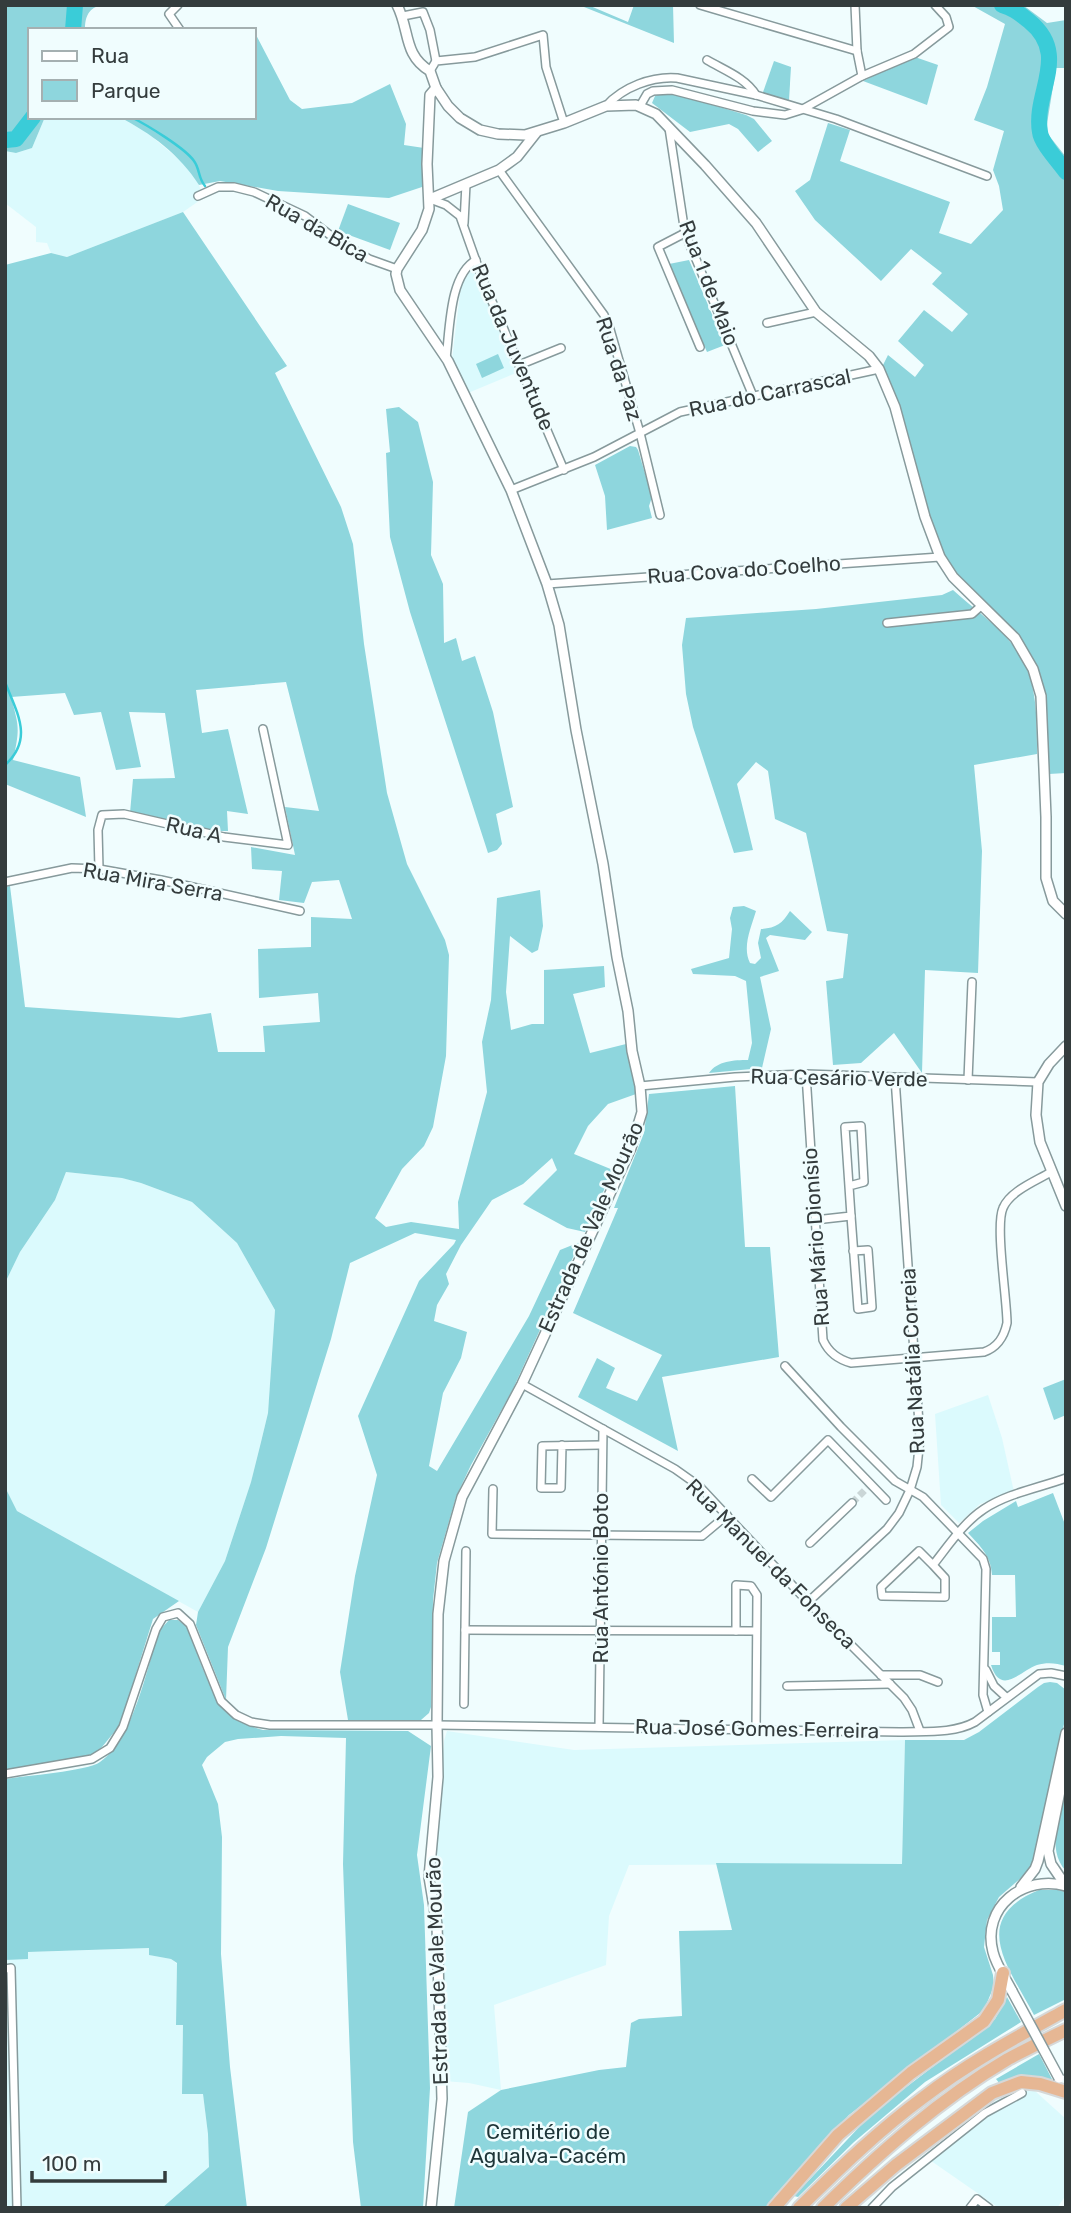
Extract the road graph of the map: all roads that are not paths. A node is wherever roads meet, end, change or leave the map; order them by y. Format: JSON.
{"nodes":[{"id":1,"x":178,"y":5,"type":"edge"},
{"id":2,"x":397,"y":5,"type":"edge"},
{"id":3,"x":700,"y":5,"type":"edge"},
{"id":4,"x":855,"y":5,"type":"edge"},
{"id":5,"x":936,"y":5,"type":"edge"},
{"id":6,"x":403,"y":16,"type":"junction"},
{"id":7,"x":179,"y":28,"type":"edge"},
{"id":8,"x":857,"y":51,"type":"junction"},
{"id":9,"x":707,"y":60,"type":"dead end"},
{"id":10,"x":436,"y":61,"type":"junction"},
{"id":11,"x":430,"y":71,"type":"junction"},
{"id":12,"x":862,"y":76,"type":"junction"},
{"id":13,"x":433,"y":92,"type":"junction"},
{"id":14,"x":756,"y":95,"type":"junction"},
{"id":15,"x":606,"y":106,"type":"junction"},
{"id":16,"x":640,"y":106,"type":"junction"},
{"id":17,"x":801,"y":110,"type":"junction"},
{"id":18,"x":564,"y":123,"type":"junction"},
{"id":19,"x":669,"y":127,"type":"junction"},
{"id":20,"x":537,"y":132,"type":"junction"},
{"id":21,"x":499,"y":170,"type":"junction"},
{"id":22,"x":987,"y":176,"type":"dead end"},
{"id":23,"x":466,"y":184,"type":"junction"},
{"id":24,"x":198,"y":196,"type":"dead end"},
{"id":25,"x":430,"y":199,"type":"junction"},
{"id":26,"x":464,"y":224,"type":"junction"},
{"id":27,"x":685,"y":233,"type":"junction"},
{"id":28,"x":476,"y":260,"type":"junction"},
{"id":29,"x":397,"y":269,"type":"junction"},
{"id":30,"x":816,"y":312,"type":"junction"},
{"id":31,"x":767,"y":323,"type":"dead end"},
{"id":32,"x":700,"y":347,"type":"dead end"},
{"id":33,"x":561,"y":348,"type":"dead end"},
{"id":34,"x":446,"y":358,"type":"junction"},
{"id":35,"x":519,"y":365,"type":"junction"},
{"id":36,"x":879,"y":369,"type":"junction"},
{"id":37,"x":753,"y":396,"type":"junction"},
{"id":38,"x":640,"y":432,"type":"junction"},
{"id":39,"x":564,"y":470,"type":"junction"},
{"id":40,"x":511,"y":490,"type":"junction"},
{"id":41,"x":660,"y":515,"type":"dead end"},
{"id":42,"x":940,"y":556,"type":"junction"},
{"id":43,"x":547,"y":584,"type":"junction"},
{"id":44,"x":981,"y":606,"type":"junction"},
{"id":45,"x":887,"y":623,"type":"dead end"},
{"id":46,"x":262,"y":729,"type":"dead end"},
{"id":47,"x":99,"y":869,"type":"junction"},
{"id":48,"x":5,"y":882,"type":"edge"},
{"id":49,"x":300,"y":911,"type":"dead end"},
{"id":50,"x":1065,"y":911,"type":"edge"},
{"id":51,"x":972,"y":982,"type":"dead end"},
{"id":52,"x":1066,"y":1046,"type":"edge"},
{"id":53,"x":806,"y":1074,"type":"junction"},
{"id":54,"x":895,"y":1078,"type":"junction"},
{"id":55,"x":968,"y":1080,"type":"junction"},
{"id":56,"x":1038,"y":1082,"type":"junction"},
{"id":57,"x":640,"y":1086,"type":"junction"},
{"id":58,"x":1051,"y":1172,"type":"junction"},
{"id":59,"x":849,"y":1186,"type":"junction"},
{"id":60,"x":1066,"y":1206,"type":"edge"},
{"id":61,"x":850,"y":1216,"type":"junction"},
{"id":62,"x":815,"y":1220,"type":"junction"},
{"id":63,"x":853,"y":1251,"type":"junction"},
{"id":64,"x":915,"y":1357,"type":"junction"},
{"id":65,"x":785,"y":1366,"type":"dead end"},
{"id":66,"x":522,"y":1384,"type":"junction"},
{"id":67,"x":603,"y":1429,"type":"junction"},
{"id":68,"x":562,"y":1446,"type":"junction"},
{"id":69,"x":601,"y":1446,"type":"junction"},
{"id":70,"x":869,"y":1455,"type":"junction"},
{"id":71,"x":856,"y":1468,"type":"junction"},
{"id":72,"x":1066,"y":1478,"type":"edge"},
{"id":73,"x":752,"y":1479,"type":"dead end"},
{"id":74,"x":493,"y":1489,"type":"dead end"},
{"id":75,"x":910,"y":1490,"type":"junction"},
{"id":76,"x":886,"y":1500,"type":"dead end"},
{"id":77,"x":852,"y":1503,"type":"tunnel mouth"},
{"id":78,"x":727,"y":1515,"type":"junction"},
{"id":79,"x":958,"y":1533,"type":"junction"},
{"id":80,"x":601,"y":1535,"type":"junction"},
{"id":81,"x":810,"y":1543,"type":"dead end"},
{"id":82,"x":466,"y":1551,"type":"dead end"},
{"id":83,"x":933,"y":1565,"type":"junction"},
{"id":84,"x":808,"y":1602,"type":"junction"},
{"id":85,"x":465,"y":1630,"type":"junction"},
{"id":86,"x":601,"y":1630,"type":"junction"},
{"id":87,"x":736,"y":1631,"type":"junction"},
{"id":88,"x":756,"y":1631,"type":"junction"},
{"id":89,"x":985,"y":1665,"type":"junction"},
{"id":90,"x":881,"y":1675,"type":"junction"},
{"id":91,"x":1064,"y":1676,"type":"edge"},
{"id":92,"x":938,"y":1682,"type":"dead end"},
{"id":93,"x":890,"y":1684,"type":"junction"},
{"id":94,"x":787,"y":1686,"type":"dead end"},
{"id":95,"x":1006,"y":1697,"type":"junction"},
{"id":96,"x":464,"y":1704,"type":"dead end"},
{"id":97,"x":988,"y":1712,"type":"junction"},
{"id":98,"x":437,"y":1725,"type":"junction"},
{"id":99,"x":599,"y":1727,"type":"junction"},
{"id":100,"x":756,"y":1729,"type":"junction"},
{"id":101,"x":920,"y":1731,"type":"junction"},
{"id":102,"x":1066,"y":1732,"type":"edge"},
{"id":103,"x":1066,"y":1761,"type":"edge"},
{"id":104,"x":5,"y":1774,"type":"edge"},
{"id":105,"x":1066,"y":1886,"type":"edge"},
{"id":106,"x":1021,"y":1888,"type":"junction"},
{"id":107,"x":5,"y":1969,"type":"edge"},
{"id":108,"x":1003,"y":1973,"type":"junction"},
{"id":109,"x":1066,"y":2010,"type":"edge"},
{"id":110,"x":1066,"y":2029,"type":"edge"},
{"id":111,"x":1066,"y":2090,"type":"edge"},
{"id":112,"x":1022,"y":2093,"type":"dead end"},
{"id":113,"x":17,"y":2208,"type":"edge"},
{"id":114,"x":431,"y":2208,"type":"edge"},
{"id":115,"x":774,"y":2208,"type":"edge"},
{"id":116,"x":799,"y":2208,"type":"edge"},
{"id":117,"x":823,"y":2208,"type":"edge"},
{"id":118,"x":846,"y":2208,"type":"edge"},
{"id":119,"x":872,"y":2208,"type":"edge"},
{"id":120,"x":970,"y":2208,"type":"edge"},
{"id":121,"x":989,"y":2208,"type":"edge"}],
"edges":[{"from":1,"to":7,"type":"street"},
{"from":2,"to":6,"type":"street"},
{"from":3,"to":8,"type":"street"},
{"from":4,"to":8,"type":"street"},
{"from":5,"to":12,"type":"street"},
{"from":6,"to":10,"type":"street"},
{"from":6,"to":11,"type":"street"},
{"from":8,"to":12,"type":"street"},
{"from":9,"to":14,"type":"street"},
{"from":10,"to":11,"type":"street"},
{"from":10,"to":18,"type":"street"},
{"from":11,"to":13,"type":"street"},
{"from":12,"to":17,"type":"street"},
{"from":13,"to":20,"type":"street"},
{"from":13,"to":25,"type":"street"},
{"from":14,"to":15,"type":"street"},
{"from":14,"to":17,"type":"street"},
{"from":15,"to":16,"type":"street"},
{"from":15,"to":18,"type":"street"},
{"from":16,"to":17,"type":"street"},
{"from":16,"to":19,"type":"street"},
{"from":17,"to":22,"type":"street"},
{"from":18,"to":20,"type":"street"},
{"from":19,"to":27,"type":"street","name":"Rua 1 de Maio"},
{"from":19,"to":30,"type":"street"},
{"from":20,"to":21,"type":"street"},
{"from":21,"to":23,"type":"street"},
{"from":21,"to":38,"type":"street","name":"Rua da Paz"},
{"from":23,"to":25,"type":"street"},
{"from":23,"to":26,"type":"street"},
{"from":24,"to":29,"type":"street","name":"Rua da Bica"},
{"from":25,"to":26,"type":"street"},
{"from":25,"to":29,"type":"street"},
{"from":26,"to":28,"type":"street","name":"Rua da Juventude"},
{"from":27,"to":32,"type":"street"},
{"from":27,"to":37,"type":"street","name":"Rua 1 de Maio"},
{"from":28,"to":34,"type":"street"},
{"from":28,"to":35,"type":"street","name":"Rua da Juventude"},
{"from":29,"to":34,"type":"street","name":"Estrada de Vale Mourão"},
{"from":30,"to":31,"type":"street"},
{"from":30,"to":36,"type":"street"},
{"from":33,"to":35,"type":"street"},
{"from":34,"to":40,"type":"street","name":"Estrada de Vale Mourão"},
{"from":35,"to":39,"type":"street","name":"Rua da Juventude"},
{"from":36,"to":37,"type":"street","name":"Rua do Carrascal"},
{"from":36,"to":42,"type":"street"},
{"from":37,"to":38,"type":"street","name":"Rua do Carrascal"},
{"from":38,"to":39,"type":"street","name":"Rua do Carrascal"},
{"from":38,"to":41,"type":"street","name":"Rua da Paz"},
{"from":39,"to":40,"type":"street","name":"Rua do Carrascal"},
{"from":40,"to":43,"type":"street","name":"Estrada de Vale Mourão"},
{"from":42,"to":43,"type":"street","name":"Rua Cova do Coelho"},
{"from":42,"to":44,"type":"street"},
{"from":43,"to":57,"type":"street","name":"Estrada de Vale Mourão"},
{"from":44,"to":45,"type":"street"},
{"from":44,"to":50,"type":"street"},
{"from":46,"to":47,"type":"street","name":"Rua A"},
{"from":47,"to":48,"type":"street","name":"Rua Mira Serra"},
{"from":47,"to":49,"type":"street","name":"Rua Mira Serra"},
{"from":51,"to":55,"type":"street"},
{"from":52,"to":56,"type":"street"},
{"from":53,"to":54,"type":"street","name":"Rua Cesário Verde"},
{"from":53,"to":57,"type":"street","name":"Rua Cesário Verde"},
{"from":53,"to":62,"type":"street","name":"Rua Mário Dionísio"},
{"from":54,"to":55,"type":"street","name":"Rua Cesário Verde"},
{"from":54,"to":64,"type":"street","name":"Rua Natália Correia"},
{"from":55,"to":56,"type":"street","name":"Rua Cesário Verde"},
{"from":56,"to":58,"type":"street"},
{"from":57,"to":66,"type":"street","name":"Estrada de Vale Mourão"},
{"from":58,"to":60,"type":"street"},
{"from":58,"to":64,"type":"street"},
{"from":59,"to":59,"type":"street"},
{"from":59,"to":61,"type":"street"},
{"from":61,"to":62,"type":"street"},
{"from":61,"to":63,"type":"street"},
{"from":62,"to":64,"type":"street","name":"Rua Mário Dionísio"},
{"from":63,"to":63,"type":"street"},
{"from":64,"to":75,"type":"street","name":"Rua Natália Correia"},
{"from":65,"to":70,"type":"street"},
{"from":66,"to":67,"type":"street","name":"Rua Manuel da Fonseca"},
{"from":66,"to":98,"type":"street","name":"Estrada de Vale Mourão"},
{"from":67,"to":69,"type":"street","name":"Rua António Boto"},
{"from":67,"to":78,"type":"street","name":"Rua Manuel da Fonseca"},
{"from":68,"to":68,"type":"street"},
{"from":68,"to":69,"type":"street"},
{"from":69,"to":80,"type":"street","name":"Rua António Boto"},
{"from":70,"to":71,"type":"street"},
{"from":70,"to":75,"type":"street"},
{"from":71,"to":73,"type":"street"},
{"from":71,"to":76,"type":"street"},
{"from":72,"to":79,"type":"street"},
{"from":74,"to":80,"type":"street"},
{"from":75,"to":79,"type":"street"},
{"from":75,"to":84,"type":"street","name":"Rua Natália Correia"},
{"from":77,"to":81,"type":"street"},
{"from":78,"to":80,"type":"street"},
{"from":78,"to":84,"type":"street","name":"Rua Manuel da Fonseca"},
{"from":79,"to":83,"type":"street"},
{"from":79,"to":89,"type":"street"},
{"from":80,"to":86,"type":"street","name":"Rua António Boto"},
{"from":82,"to":85,"type":"street"},
{"from":83,"to":83,"type":"street"},
{"from":84,"to":90,"type":"street","name":"Rua Manuel da Fonseca"},
{"from":85,"to":86,"type":"street"},
{"from":85,"to":96,"type":"street"},
{"from":86,"to":87,"type":"street"},
{"from":86,"to":99,"type":"street","name":"Rua António Boto"},
{"from":87,"to":88,"type":"street"},
{"from":87,"to":88,"type":"street"},
{"from":88,"to":100,"type":"street"},
{"from":89,"to":95,"type":"street"},
{"from":89,"to":97,"type":"street"},
{"from":90,"to":92,"type":"street"},
{"from":90,"to":93,"type":"street","name":"Rua Manuel da Fonseca"},
{"from":91,"to":95,"type":"street","name":"Rua José Gomes Ferreira"},
{"from":93,"to":94,"type":"street"},
{"from":93,"to":101,"type":"street","name":"Rua Manuel da Fonseca"},
{"from":95,"to":97,"type":"street","name":"Rua José Gomes Ferreira"},
{"from":97,"to":101,"type":"street","name":"Rua José Gomes Ferreira"},
{"from":98,"to":99,"type":"street","name":"Rua José Gomes Ferreira"},
{"from":98,"to":104,"type":"street","name":"Rua José Gomes Ferreira"},
{"from":98,"to":114,"type":"street","name":"Estrada de Vale Mourão"},
{"from":99,"to":100,"type":"street","name":"Rua José Gomes Ferreira"},
{"from":100,"to":101,"type":"street","name":"Rua José Gomes Ferreira"},
{"from":102,"to":106,"type":"street"},
{"from":103,"to":105,"type":"street"},
{"from":105,"to":106,"type":"street"},
{"from":106,"to":108,"type":"street"},
{"from":107,"to":113,"type":"street"},
{"from":108,"to":111,"type":"street","bridge":true},
{"from":108,"to":115,"type":"highway"},
{"from":109,"to":116,"type":"highway"},
{"from":110,"to":117,"type":"highway"},
{"from":111,"to":118,"type":"highway"},
{"from":112,"to":119,"type":"street"},
{"from":120,"to":121,"type":"street"}]}
